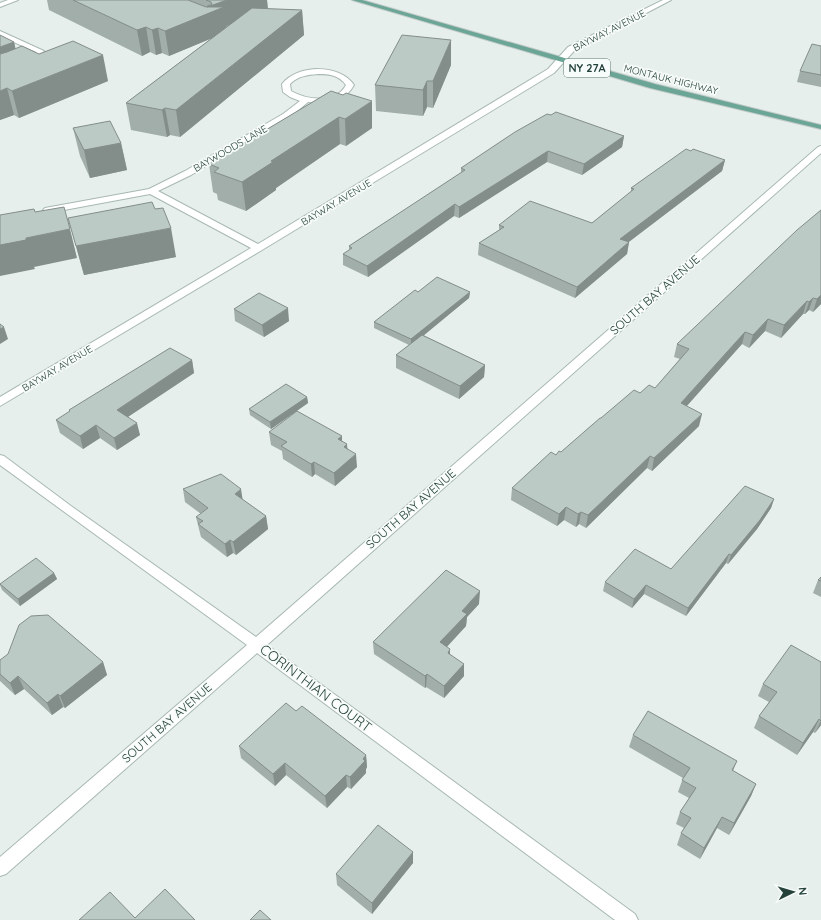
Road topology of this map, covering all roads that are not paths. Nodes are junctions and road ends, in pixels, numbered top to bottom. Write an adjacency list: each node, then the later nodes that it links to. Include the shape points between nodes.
1 (15, 0): 4 (street)
2 (355, 0): 6 (main road, MONTAUK HIGHWAY / NY 27A)
3 (668, 0): 6 (street, BAYWAY AVENUE, via 571,49)
4 (0, 4)
5 (0, 33): 7 (street, via 40,51 36,62 23,71)
6 (560, 60): 9 (main road, MONTAUK HIGHWAY / NY 27A, via 653,86); 13 (street, BAYWAY AVENUE, via 551,71)
7 (0, 79)
8 (306, 100): 8 (street, via 333,99 346,92 350,84 344,77 332,73 303,73 290,79 286,84 287,92); 11 (street, BAYWOODS LANE, via 286,116 188,173)
9 (821, 127)
10 (821, 149): 16 (street, SOUTH BAY AVENUE)
11 (151, 191): 12 (street, BAYWOODS LANE); 13 (street)
12 (38, 212)
13 (259, 248): 14 (street, BAYWAY AVENUE)
14 (0, 402)
15 (0, 459): 16 (street, CORINTHIAN COURT)
16 (257, 645): 17 (street, SOUTH BAY AVENUE); 18 (street, CORINTHIAN COURT)
17 (0, 868)
18 (629, 920)

